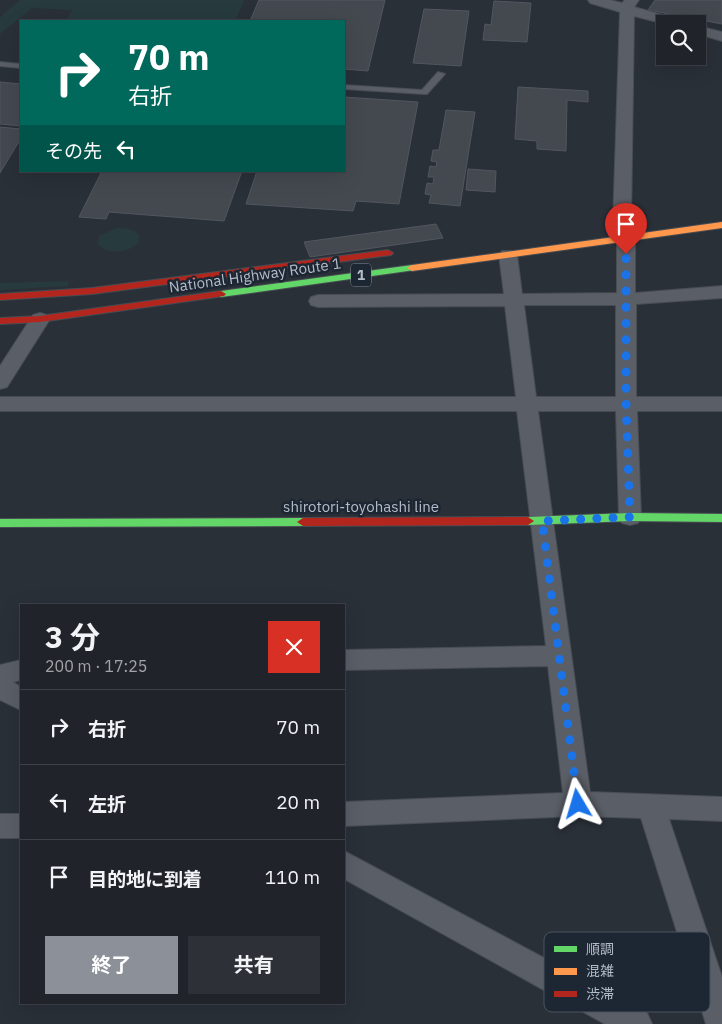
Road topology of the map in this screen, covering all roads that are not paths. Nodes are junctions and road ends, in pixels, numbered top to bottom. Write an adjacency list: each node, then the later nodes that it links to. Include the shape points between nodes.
1 (595, 0): 2 (street)
2 (629, 4): 3 (street); 11 (street)
3 (656, 15)
4 (706, 32): 5 (street)
5 (722, 37)
6 (0, 64): 7 (lane)
7 (20, 66)
8 (442, 74): 9 (lane, via 424,92)
9 (345, 87)
10 (722, 225): 11 (main road, National Highway Route 1 / 1)
11 (623, 227): 13 (main road, National Highway Route 1 / 1); 16 (street)
12 (396, 252): 15 (main road, National Highway Route 1 / 1, via 92,290)
13 (508, 255): 18 (street); 19 (main road, National Highway Route 1 / 1)
14 (722, 292): 16 (street)
15 (0, 297)
16 (626, 299): 18 (street); 22 (street)
17 (318, 301): 18 (street)
18 (514, 302): 23 (street)
19 (40, 319): 20 (main road, National Highway Route 1 / 1); 21 (street)
20 (0, 321)
21 (0, 382)
22 (626, 402): 23 (street); 25 (street); 26 (street)
23 (527, 403): 24 (street); 28 (street)
24 (0, 404)
25 (722, 404)
26 (630, 517): 27 (main road, shirotori-toyohashi line); 28 (main road, shirotori-toyohashi line)
27 (722, 518)
28 (542, 521): 29 (main road, shirotori-toyohashi line); 30 (street)
29 (0, 523)
30 (559, 656): 31 (street); 36 (street)
31 (345, 660)
32 (20, 670): 33 (street)
33 (0, 675)
34 (0, 687): 35 (street)
35 (20, 697)
36 (578, 804): 37 (street); 39 (street)
37 (651, 805): 38 (street); 43 (street)
38 (722, 809)
39 (345, 814)
40 (0, 826): 41 (street)
41 (20, 826)
42 (345, 865): 44 (street)
43 (692, 932)
44 (544, 974)
45 (710, 987): 48 (street)
46 (614, 1012): 47 (street)
47 (636, 1024)
48 (722, 1024)

